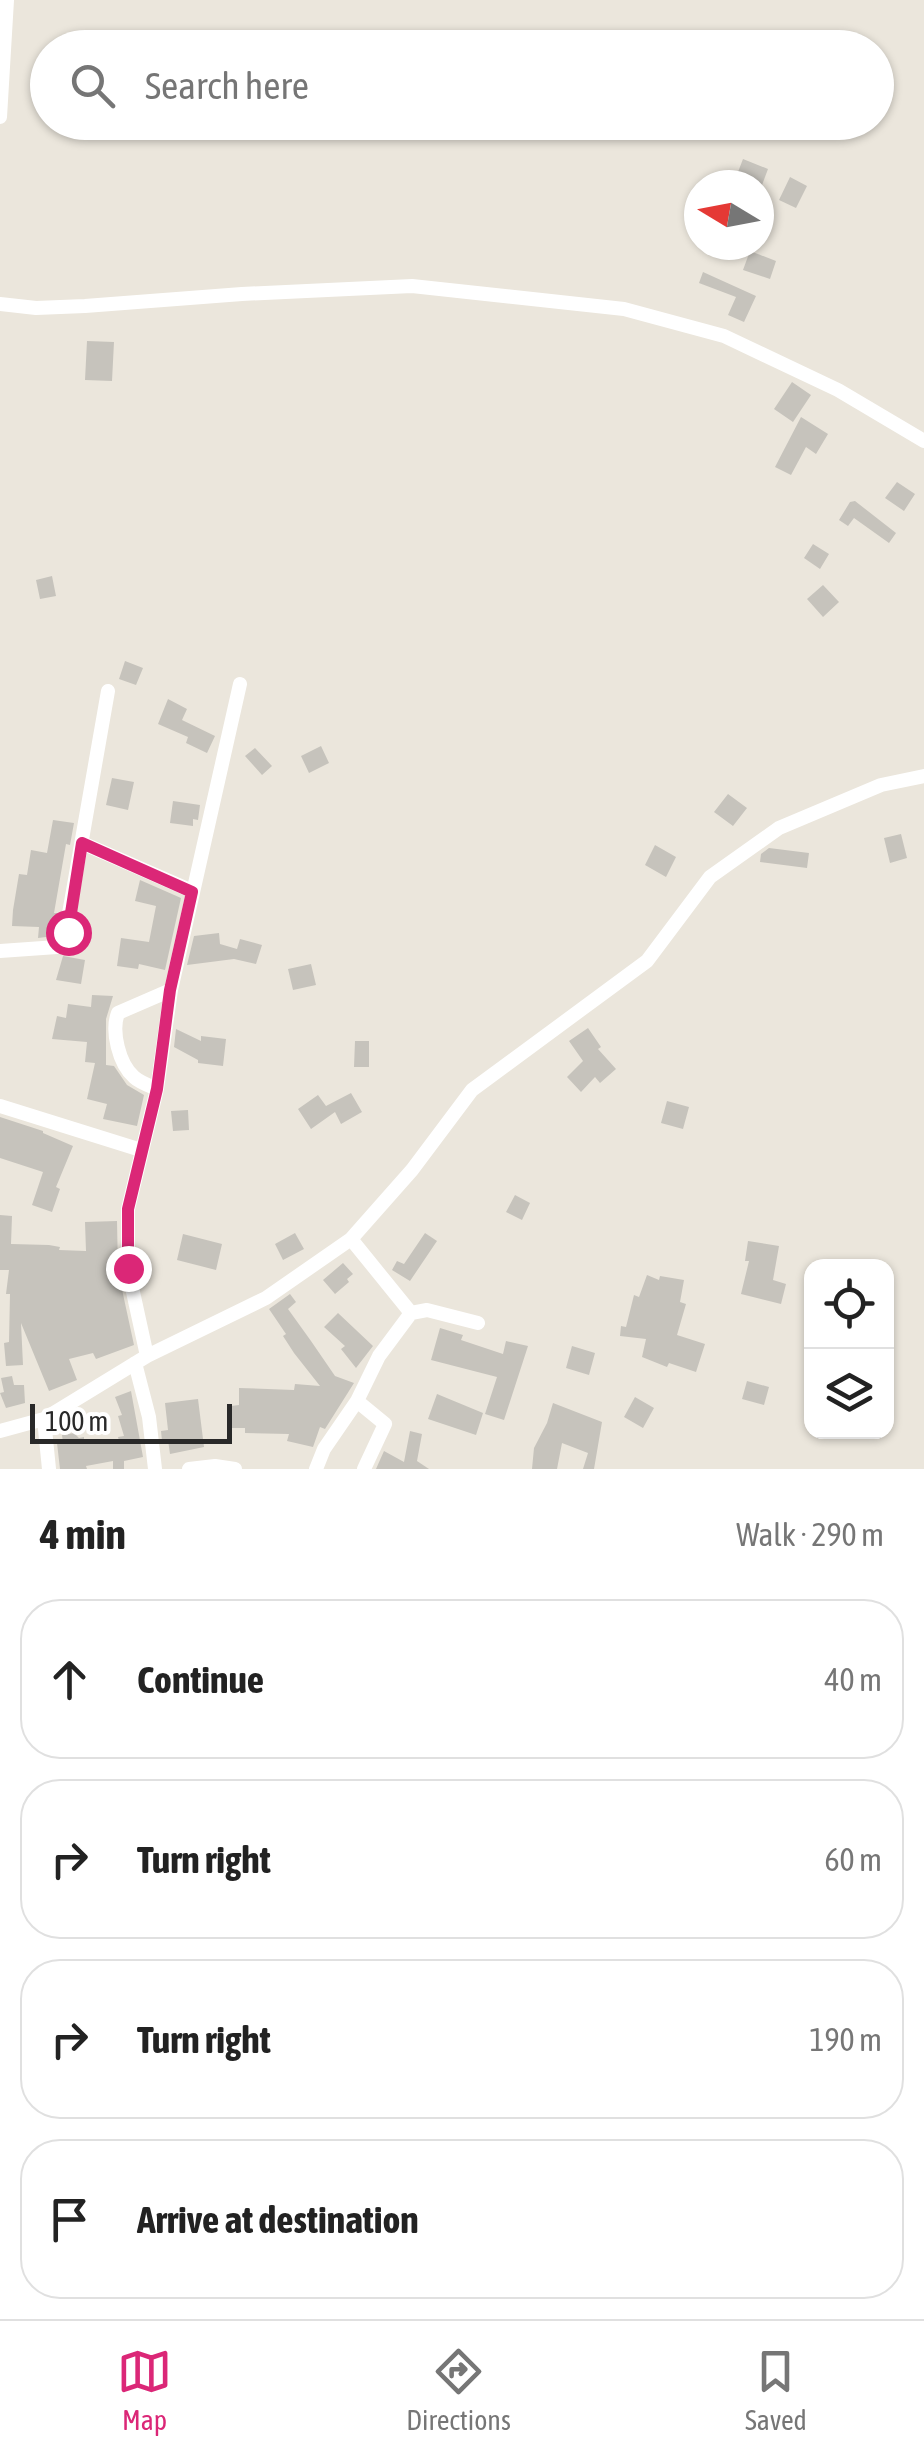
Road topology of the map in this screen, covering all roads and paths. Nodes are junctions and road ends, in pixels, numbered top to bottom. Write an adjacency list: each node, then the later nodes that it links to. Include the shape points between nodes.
1 (7, 0): 2 (street)
2 (0, 117)
3 (0, 304): 4 (street, via 85,306 412,286 624,309 724,336 838,390)
4 (924, 441)
5 (240, 684): 9 (street)
6 (108, 691): 8 (street)
7 (924, 776): 15 (street, via 881,785 780,828 710,876 647,960 472,1090)
8 (82, 843): 9 (street); 10 (street, via 64,942)
9 (192, 892): 11 (street)
10 (0, 951)
11 (170, 990): 12 (street); 12 (street, via 115,1020 126,1067)
12 (157, 1089): 14 (street)
13 (0, 1106): 14 (street)
14 (141, 1150): 18 (street, via 128,1209 128,1268)
15 (351, 1240): 16 (street); 18 (street, via 266,1298)
16 (410, 1313): 17 (street, via 427,1310); 19 (street)
17 (478, 1323)
18 (141, 1360): 20 (street); 23 (street)
19 (358, 1401): 26 (street); 27 (street, via 385,1424)
20 (44, 1419): 21 (street); 22 (street)
21 (0, 1432)
22 (49, 1469)
23 (155, 1469)
24 (189, 1469): 25 (street)
25 (235, 1469)
26 (316, 1469)
27 (364, 1469)

